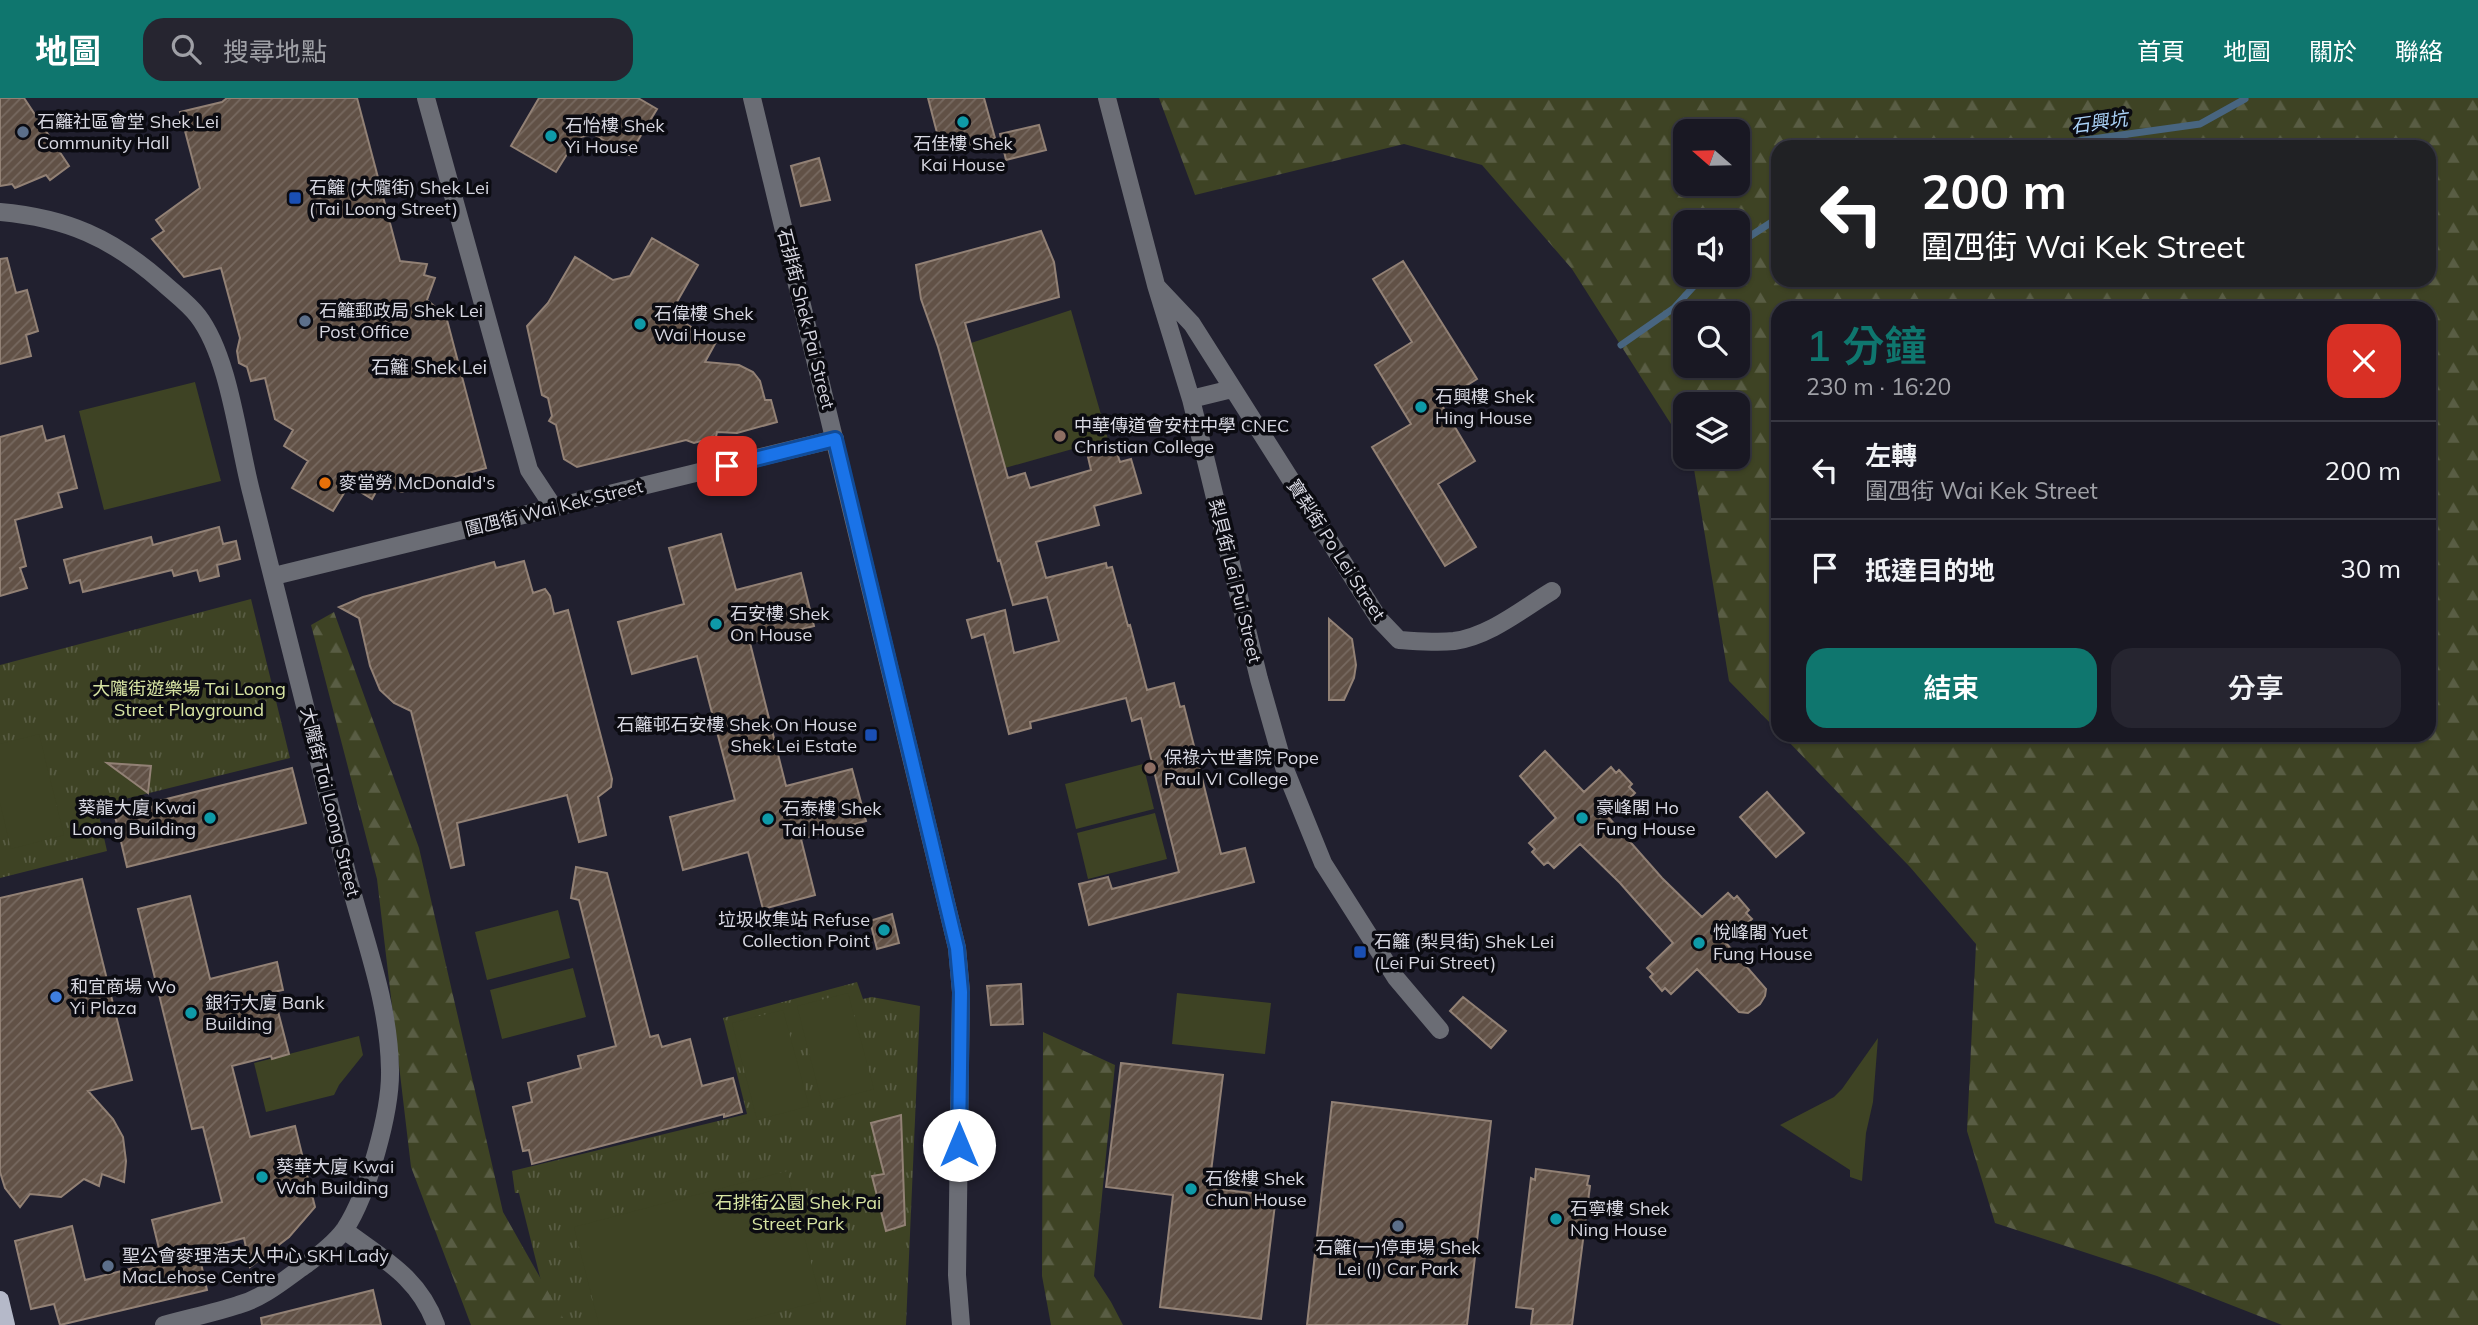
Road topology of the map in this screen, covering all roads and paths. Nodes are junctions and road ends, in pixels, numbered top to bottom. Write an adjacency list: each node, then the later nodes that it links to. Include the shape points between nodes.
1 (426, 98): 9 (street, via 529,470)
2 (752, 98): 8 (street, 石排街 Shek Pai Street)
3 (1107, 98): 5 (street, 梨貝街 Lei Pui Street)
4 (0, 212): 10 (street, 大隴街 Tai Loong Street, via 73,225 122,249 199,317 228,389)
5 (1156, 285): 6 (street, 寶梨街 Po Lei Street, via 1192,324); 7 (street, 梨貝街 Lei Pui Street)
6 (1232, 389): 7 (street); 11 (street, 寶梨街 Po Lei Street, via 1378,619 1399,640 1456,641 1486,631)
7 (1191, 399): 12 (street, 梨貝街 Lei Pui Street, via 1283,767 1323,863 1396,978)
8 (835, 439): 9 (street, 圍乪街 Wai Kek Street); 18 (street, 石排街 Shek Pai Street, via 957,948 961,992 957,1275)
9 (554, 508): 10 (street, 圍乪街 Wai Kek Street)
10 (274, 576): 13 (street, 大隴街 Tai Loong Street, via 388,1026 387,1110 373,1161)
11 (1552, 591)
12 (1440, 1030)
13 (344, 1230): 16 (street, 大隴街 Tai Loong Street, via 323,1252 268,1292 240,1305); 17 (street, via 412,1281)
14 (0, 1300): 15 (main road)
15 (6, 1325)
16 (164, 1325)
17 (436, 1325)
18 (961, 1325)

